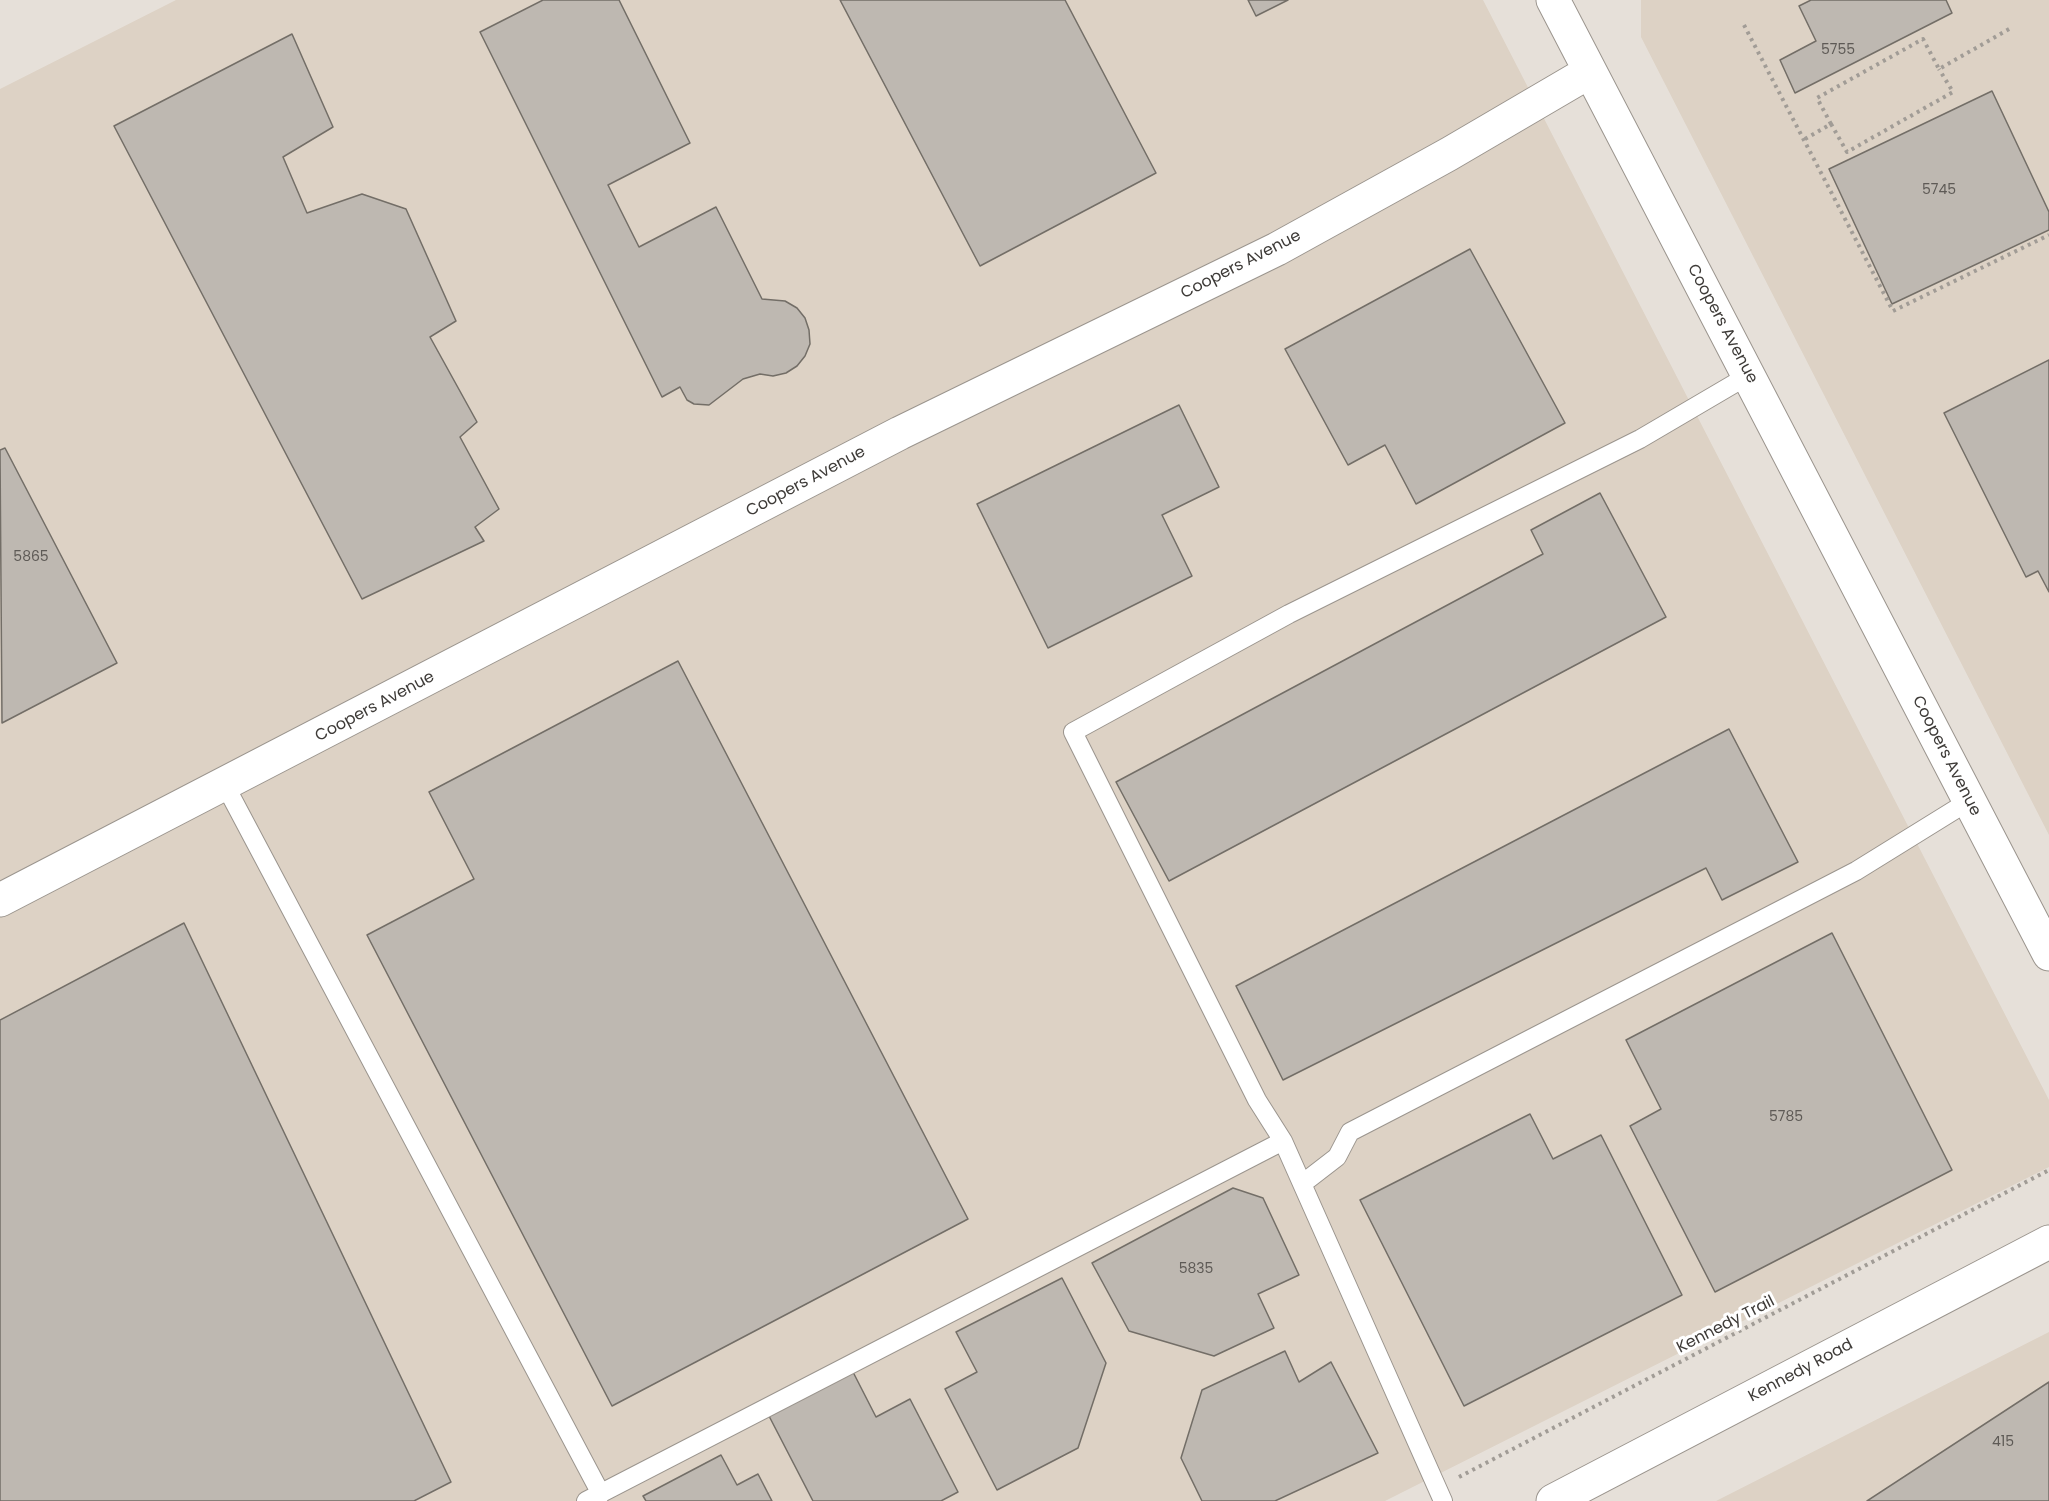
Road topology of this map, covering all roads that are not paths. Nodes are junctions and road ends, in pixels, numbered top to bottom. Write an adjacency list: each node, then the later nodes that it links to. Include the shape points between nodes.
1 (1553, 0): 2 (street)
2 (1589, 72): 3 (street, Coopers Avenue); 4 (street, Coopers Avenue, via 1277,249 900,433)
3 (1749, 375): 5 (street, Coopers Avenue); 8 (lane, via 1640,439 1289,614 1073,732 1257,1100)
4 (225, 785): 6 (street, Coopers Avenue); 12 (lane)
5 (1969, 801): 7 (street, Coopers Avenue); 9 (lane, via 1856,871 1350,1132 1337,1157)
6 (0, 900)
7 (2049, 954)
8 (1284, 1142): 9 (lane); 12 (lane)
9 (1302, 1184): 11 (lane)
10 (2049, 1242): 13 (street, Kennedy Road)
11 (1440, 1495)
12 (594, 1497)
13 (1553, 1501)

